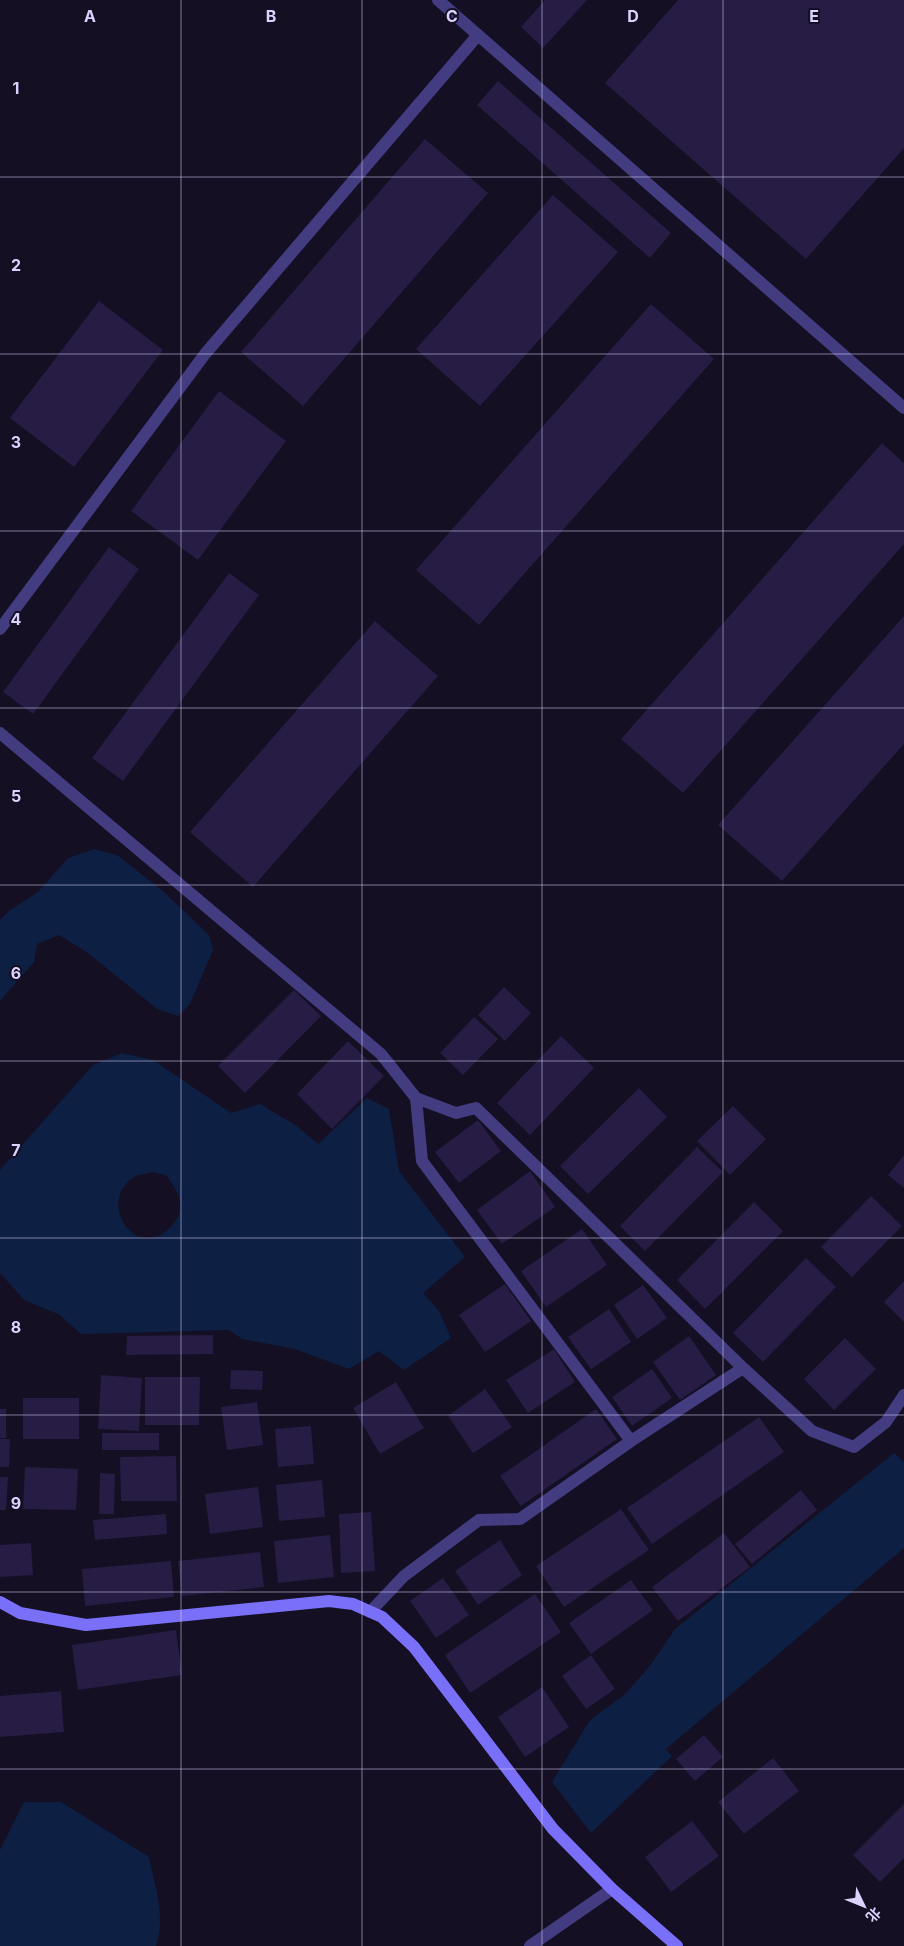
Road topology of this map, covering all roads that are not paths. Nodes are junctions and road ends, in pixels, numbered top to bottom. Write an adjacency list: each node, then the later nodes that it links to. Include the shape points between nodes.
1 (438, 0): 2 (street)
2 (478, 35): 3 (street); 4 (street, via 205,354)
3 (904, 408)
4 (0, 629)
5 (0, 733): 6 (street, via 381,1054)
6 (416, 1098): 7 (street, via 456,1113 476,1108); 9 (street, via 422,1161)
7 (743, 1368): 8 (street, via 812,1431 854,1447 886,1422); 9 (street)
8 (904, 1395)
9 (631, 1440): 11 (street, via 520,1519 478,1520 404,1576)
10 (0, 1602): 11 (street, via 20,1613 86,1625 329,1601 353,1604)
11 (370, 1612): 12 (street, via 382,1617 414,1647 553,1829)
12 (612, 1889): 13 (street); 14 (street)
13 (530, 1946)
14 (677, 1946)

